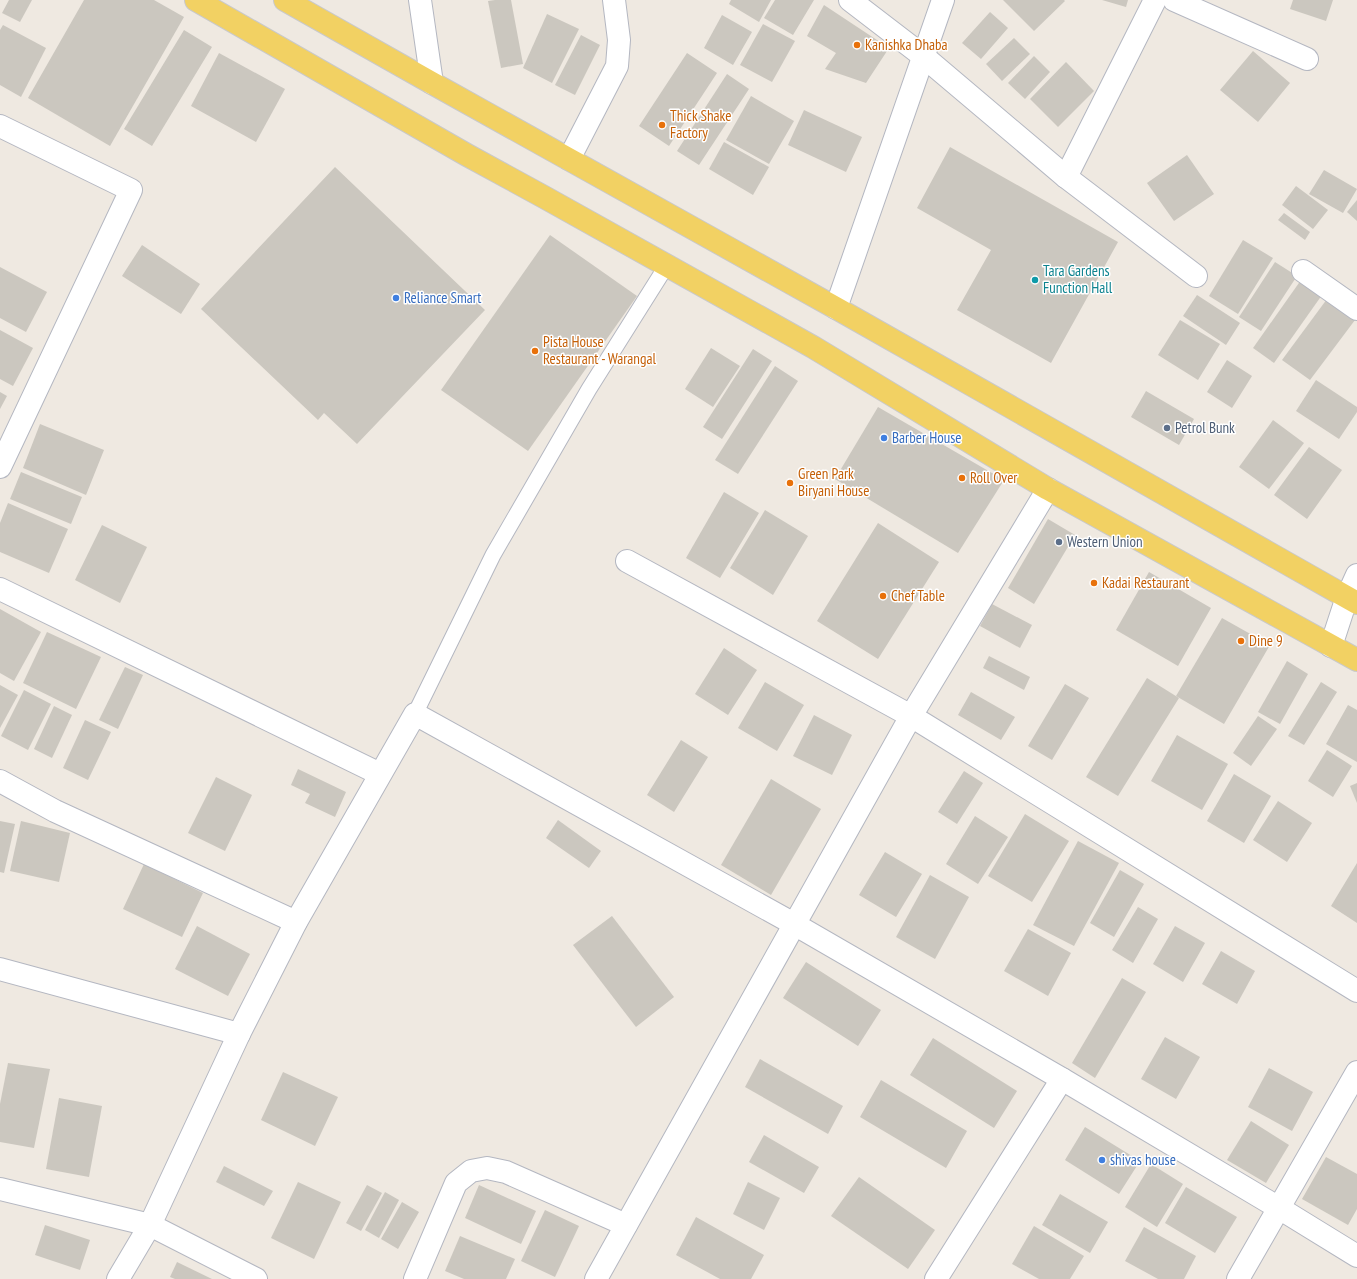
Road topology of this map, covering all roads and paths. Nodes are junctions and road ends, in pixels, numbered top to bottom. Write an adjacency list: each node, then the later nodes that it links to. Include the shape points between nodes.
1 (196, 0): 15 (main road, via 467,155)
2 (286, 0): 11 (main road)
3 (420, 0): 11 (street)
4 (614, 0): 13 (street, via 619,40 617,66)
5 (850, 0): 9 (street)
6 (943, 0): 9 (street)
7 (1155, 0): 14 (street)
8 (1174, 0): 10 (street)
9 (923, 56): 14 (street); 18 (street)
10 (1307, 59)
11 (432, 83): 13 (main road)
12 (0, 126): 20 (street, via 131,190)
13 (569, 159): 18 (main road)
14 (1066, 177): 17 (street)
15 (667, 265): 21 (main road, via 813,347); 28 (lane, via 589,389 493,555)
16 (1303, 271): 19 (street)
17 (1196, 276)
18 (836, 308): 25 (main road)
19 (1357, 309)
20 (0, 467)
21 (1048, 489): 26 (main road); 29 (street)
22 (627, 561): 29 (street)
23 (1357, 575): 25 (street)
24 (0, 589): 30 (street)
25 (1352, 600): 26 (street)
26 (1331, 646): 27 (main road)
27 (1357, 660)
28 (415, 714): 30 (street); 33 (street)
29 (911, 716): 33 (street); 35 (street)
30 (380, 774): 32 (street)
31 (0, 781): 32 (street, via 55,811)
32 (296, 922): 36 (street)
33 (794, 924): 38 (street); 42 (street)
34 (0, 969): 36 (street)
35 (1357, 991)
36 (239, 1034): 41 (street)
37 (1357, 1072): 40 (street)
38 (1062, 1079): 40 (street); 48 (street)
39 (0, 1189): 41 (street)
40 (1279, 1208): 43 (street); 49 (street)
41 (150, 1225): 44 (street); 45 (street)
42 (626, 1225): 46 (street, via 506,1172 487,1168 471,1171 456,1183); 47 (street)
43 (1357, 1256)
44 (118, 1279)
45 (256, 1279)
46 (415, 1279)
47 (596, 1279)
48 (936, 1279)
49 (1238, 1279)

